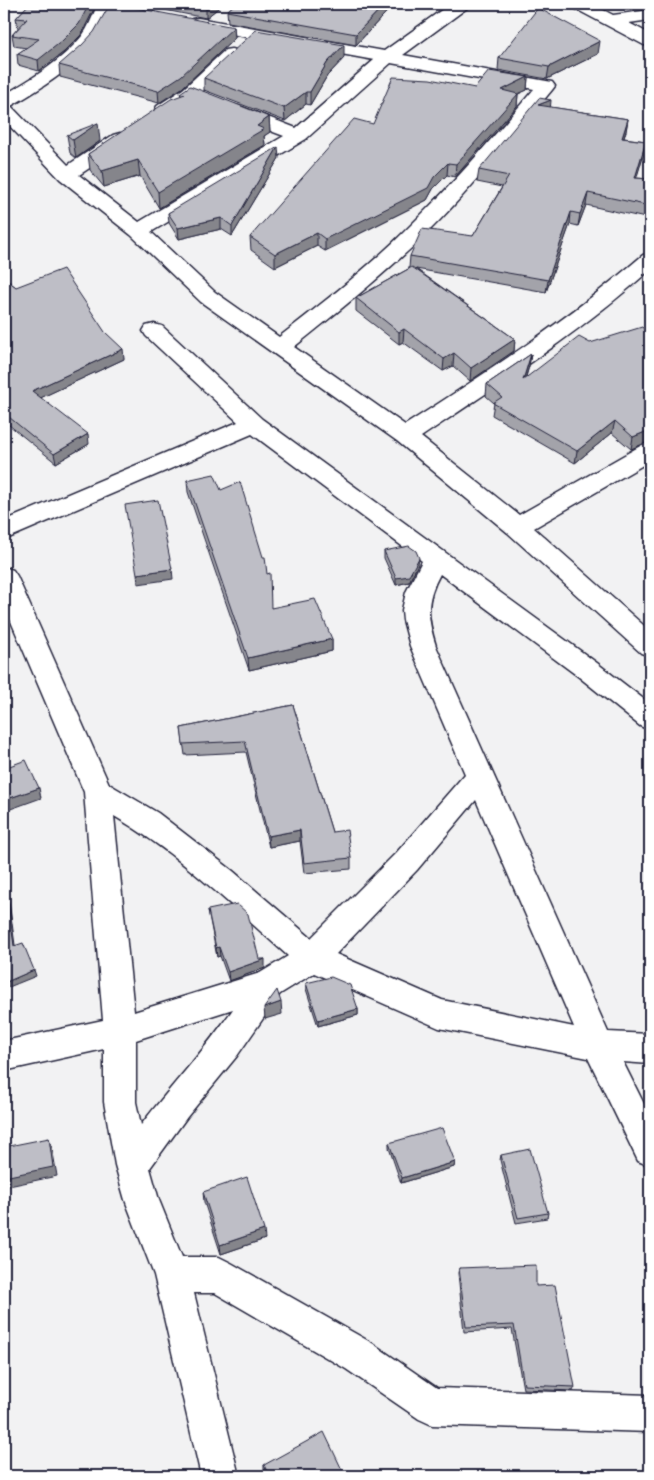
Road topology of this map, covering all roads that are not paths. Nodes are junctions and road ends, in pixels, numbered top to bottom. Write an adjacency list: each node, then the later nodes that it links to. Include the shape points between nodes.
1 (103, 4): 6 (street); 14 (street, via 100,19 89,39 73,55)
2 (461, 4): 12 (street)
3 (580, 4): 8 (street)
4 (230, 9): 9 (street)
5 (650, 15): 8 (street)
6 (164, 16)
7 (183, 20): 9 (street)
8 (612, 20): 11 (street)
9 (210, 26): 10 (street)
10 (252, 34): 12 (street); 13 (street)
11 (650, 42)
12 (388, 57): 18 (street); 23 (street, via 546,86 419,229)
13 (189, 93): 16 (street); 18 (street)
14 (4, 102)
15 (4, 110): 19 (street)
16 (148, 120)
17 (132, 131): 19 (street)
18 (299, 135): 20 (street)
19 (67, 175): 20 (street)
20 (138, 231): 23 (street, via 208,297)
21 (650, 259): 25 (street, via 619,287 512,366)
22 (154, 331): 24 (street)
23 (281, 347): 25 (street)
24 (254, 424): 28 (street); 29 (street)
25 (405, 436): 27 (street)
26 (650, 451): 27 (street)
27 (517, 527): 31 (street)
28 (4, 531)
29 (436, 559): 32 (street); 33 (street, via 417,595 415,620 423,646)
30 (4, 576): 34 (street)
31 (650, 646)
32 (650, 719)
33 (481, 774): 35 (street, via 408,861); 38 (street)
34 (98, 792): 35 (street, via 148,822 178,845); 37 (street)
35 (312, 958): 36 (street); 38 (street, via 438,1014)
36 (270, 984): 37 (street); 42 (street, via 226,1046 175,1106)
37 (120, 1031): 40 (street); 42 (street, via 120,1102)
38 (598, 1046): 39 (street); 41 (street)
39 (650, 1049)
40 (4, 1056)
41 (650, 1150)
42 (132, 1165): 43 (street, via 142,1200)
43 (172, 1275): 44 (street, via 219,1275 358,1356 432,1406); 45 (street)
44 (650, 1414)
45 (220, 1476)

